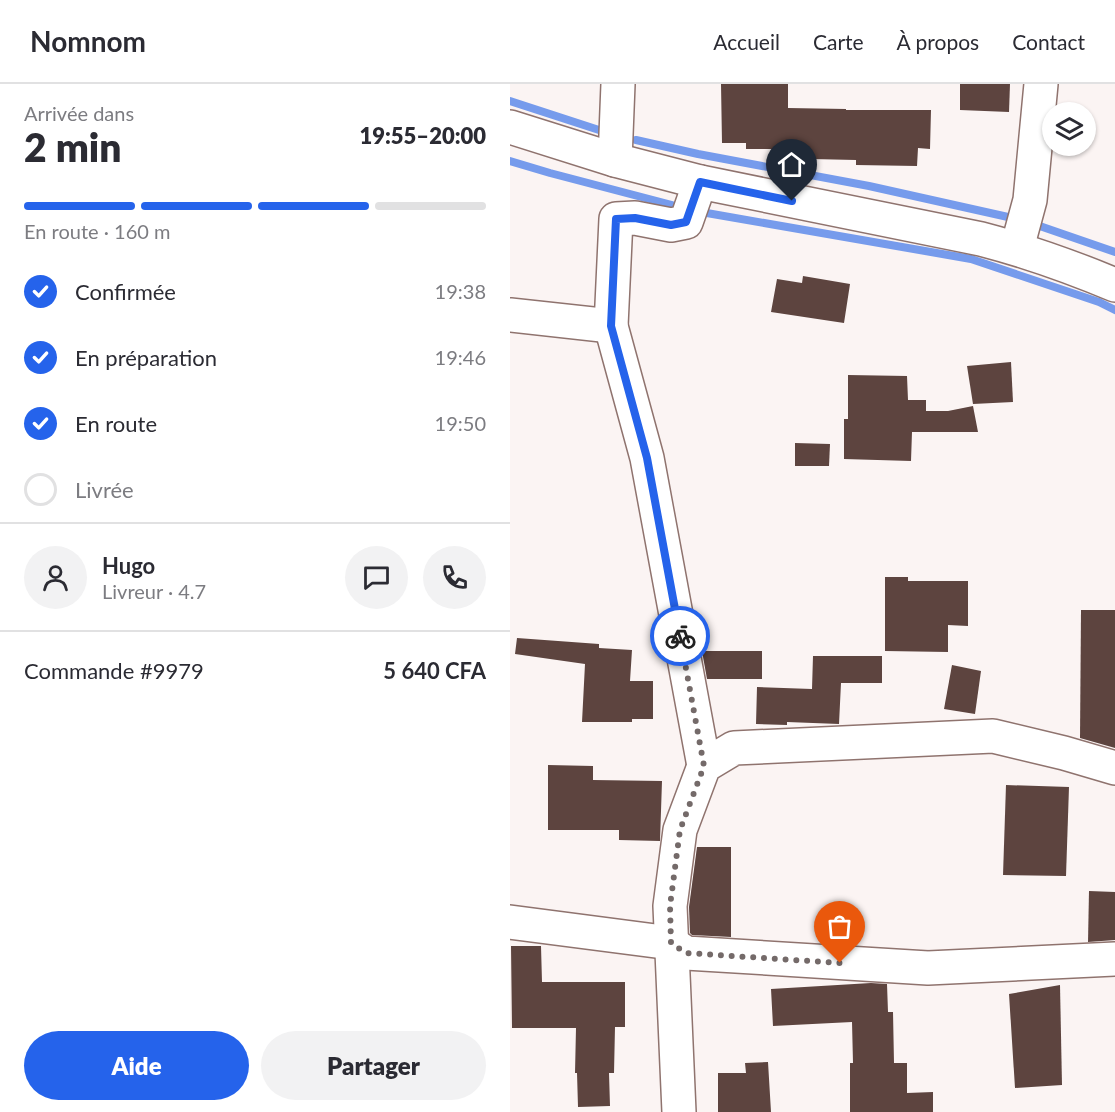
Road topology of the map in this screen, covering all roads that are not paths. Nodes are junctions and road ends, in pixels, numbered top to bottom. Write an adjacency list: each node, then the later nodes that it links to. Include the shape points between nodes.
1 (618, 84): 4 (street)
2 (1041, 84): 6 (street, via 1030,200)
3 (510, 127): 4 (street)
4 (615, 160): 5 (street)
5 (700, 182): 6 (street); 9 (street, via 686,222 671,225 635,218 616,219)
6 (1017, 248): 7 (street)
7 (1115, 285)
8 (510, 315): 9 (street)
9 (611, 326): 10 (street, via 647,458)
10 (704, 766): 11 (street, via 734,748 993,736); 13 (street, via 680,830 670,906)
11 (1115, 768)
12 (510, 922): 13 (street)
13 (671, 943): 14 (street, via 686,953 928,968); 15 (street)
14 (1115, 959)
15 (679, 1112)

